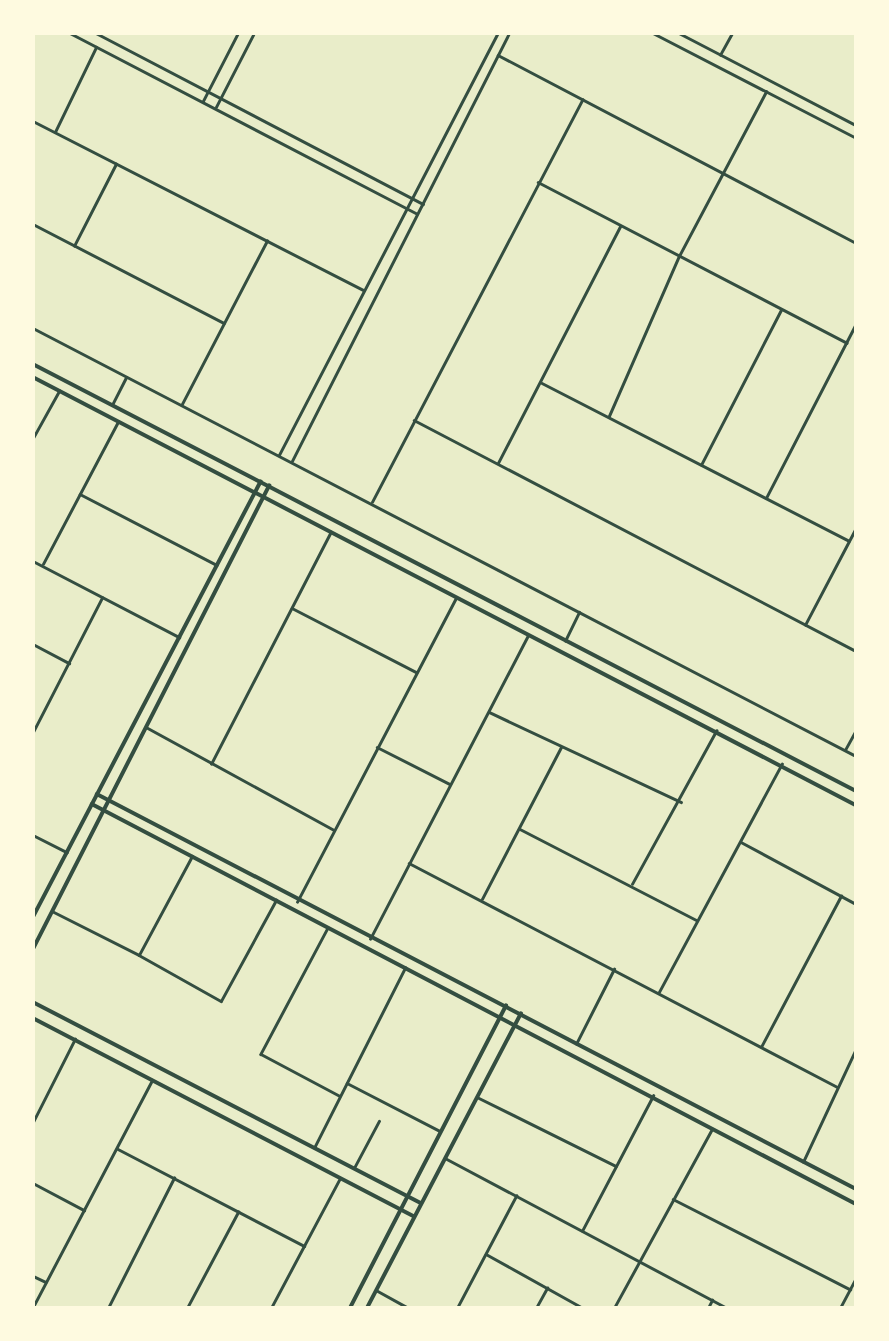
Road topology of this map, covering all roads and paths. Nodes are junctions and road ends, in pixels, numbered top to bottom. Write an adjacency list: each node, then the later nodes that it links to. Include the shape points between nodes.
1 (70, 33): 10 (street)
2 (96, 33): 13 (street)
3 (238, 33): 13 (street)
4 (254, 33): 15 (street)
5 (498, 33): 26 (street)
6 (509, 33): 11 (street)
7 (653, 33): 14 (street)
8 (678, 33): 12 (street)
9 (732, 33): 12 (street)
10 (96, 47): 17 (street); 21 (street)
11 (498, 55): 16 (street); 27 (street)
12 (720, 55): 20 (street)
13 (208, 92): 15 (street); 17 (street)
14 (766, 92): 22 (street); 24 (street)
15 (220, 99): 18 (street); 26 (street)
16 (582, 100): 24 (street); 25 (street)
17 (203, 101): 18 (street)
18 (216, 107): 28 (street)
19 (33, 121): 21 (street)
20 (856, 125)
21 (55, 132): 23 (street)
22 (856, 138)
23 (116, 163): 32 (street); 34 (street)
24 (723, 171): 33 (street); 35 (street)
25 (538, 182): 31 (street); 50 (street)
26 (412, 198): 27 (street); 28 (street)
27 (423, 204): 29 (street)
28 (407, 209): 29 (street); 36 (street)
29 (417, 215): 54 (street)
30 (33, 225): 34 (street)
31 (620, 227): 35 (street); 45 (street)
32 (267, 241): 36 (street); 38 (street)
33 (856, 243)
34 (74, 246): 38 (street)
35 (679, 256): 37 (street); 49 (street)
36 (365, 291): 53 (street)
37 (781, 310): 41 (street); 56 (street)
38 (224, 323): 47 (street)
39 (856, 324): 41 (street)
40 (33, 328): 43 (street)
41 (847, 343): 62 (street)
42 (33, 364): 48 (street)
43 (127, 376): 47 (street); 48 (street)
44 (33, 377): 46 (street)
45 (542, 383): 49 (street); 55 (street)
46 (59, 391): 51 (street); 52 (street)
47 (182, 404): 53 (street)
48 (112, 405): 57 (street)
49 (608, 416): 56 (street)
50 (414, 420): 55 (street); 63 (street)
51 (118, 422): 59 (street); 60 (street)
52 (33, 438)
53 (279, 455): 54 (street)
54 (292, 461): 63 (street)
55 (498, 463): 74 (street)
56 (701, 466): 62 (street)
57 (260, 482): 58 (street); 59 (street)
58 (270, 486): 61 (street); 77 (street)
59 (255, 492): 61 (street); 69 (street)
60 (80, 494): 68 (street); 69 (street)
61 (264, 497): 65 (street); 83 (street)
62 (766, 498): 66 (street)
63 (372, 502): 73 (street)
64 (856, 528): 66 (street)
65 (331, 532): 71 (street); 72 (street)
66 (849, 541): 74 (street)
67 (33, 561): 68 (street)
68 (42, 565): 70 (street)
69 (217, 565): 76 (street)
70 (103, 597): 76 (street); 80 (street)
71 (457, 597): 75 (street); 81 (street)
72 (292, 608): 81 (street); 91 (street)
73 (580, 611): 77 (street); 89 (street)
74 (805, 625): 79 (street)
75 (528, 636): 82 (street); 85 (street)
76 (179, 637): 95 (street)
77 (565, 641): 94 (street)
78 (33, 644): 80 (street)
79 (856, 651)
80 (69, 663): 86 (street)
81 (416, 672): 87 (street)
82 (489, 712): 88 (street); 93 (street)
83 (146, 727): 91 (street); 96 (street)
84 (856, 730): 89 (street)
85 (716, 731): 92 (street); 97 (street)
86 (33, 732)
87 (377, 747): 93 (street); 102 (street)
88 (561, 747): 97 (street); 101 (street)
89 (845, 750): 90 (street)
90 (856, 756)
91 (211, 764): 102 (street)
92 (782, 764): 99 (street); 104 (street)
93 (450, 784): 107 (street)
94 (856, 791)
95 (97, 794): 96 (street); 98 (street)
96 (109, 800): 100 (street); 112 (street)
97 (681, 802): 108 (street)
98 (92, 804): 100 (street); 105 (street)
99 (856, 805)
100 (104, 810): 106 (street); 114 (street)
101 (520, 829): 108 (street); 111 (street)
102 (334, 830): 112 (street)
103 (33, 835): 105 (street)
104 (741, 842): 109 (street); 116 (street)
105 (67, 852): 115 (street)
106 (192, 856): 110 (street); 120 (street)
107 (409, 863): 111 (street); 118 (street)
108 (631, 885): 116 (street)
109 (841, 896): 113 (street); 132 (street)
110 (276, 900): 117 (street); 120 (street, via 221,1001)
111 (482, 900): 122 (street)
112 (297, 902): 118 (street)
113 (856, 904)
114 (52, 911): 119 (street); 120 (street)
115 (33, 916)
116 (696, 920): 123 (street)
117 (328, 928): 121 (street); 137 (street, via 261,1054)
118 (370, 939): 125 (street)
119 (33, 949)
120 (139, 954)
121 (405, 968): 128 (street); 135 (street)
122 (614, 969): 123 (street); 131 (street)
123 (659, 993): 132 (street)
124 (33, 1002): 147 (street)
125 (506, 1006): 126 (street); 128 (street)
126 (521, 1014): 129 (street); 131 (street)
127 (33, 1017): 130 (street)
128 (500, 1017): 129 (street); 145 (street)
129 (515, 1025): 138 (street); 139 (street)
130 (75, 1039): 134 (street); 141 (street)
131 (576, 1044): 149 (street)
132 (761, 1048): 136 (street)
133 (856, 1049): 136 (street)
134 (152, 1080): 146 (street); 153 (street)
135 (347, 1083): 137 (street); 145 (street)
136 (837, 1087): 149 (street)
137 (340, 1096): 147 (street)
138 (653, 1096): 144 (street); 150 (street)
139 (477, 1097): 148 (street); 150 (street)
140 (33, 1106): 141 (street)
141 (40, 1110): 143 (street)
142 (379, 1121): 151 (street)
143 (33, 1122)
144 (712, 1129): 158 (street); 160 (street)
145 (441, 1131): 156 (street)
146 (116, 1148): 152 (street); 161 (street)
147 (314, 1148): 151 (street)
148 (445, 1158): 157 (street); 159 (street)
149 (803, 1161): 155 (street)
150 (616, 1166): 165 (street)
151 (354, 1169): 156 (street)
152 (174, 1178): 163 (street); 177 (street)
153 (340, 1178): 162 (street); 166 (street)
154 (33, 1183): 161 (street)
155 (856, 1189)
156 (408, 1196): 159 (street); 162 (street)
157 (516, 1196): 165 (street); 167 (street)
158 (673, 1199): 168 (street); 173 (street)
159 (421, 1203): 164 (street)
160 (856, 1205)
161 (84, 1210): 171 (street)
162 (401, 1210): 164 (street); 180 (street)
163 (238, 1212): 166 (street); 178 (street)
164 (414, 1216): 174 (street)
165 (582, 1231): 168 (street)
166 (304, 1246): 179 (street)
167 (486, 1254): 172 (street); 183 (street)
168 (639, 1261): 175 (street); 186 (street)
169 (33, 1276): 171 (street)
170 (856, 1278): 173 (street)
171 (46, 1282): 176 (street)
172 (547, 1288): 184 (street); 185 (street)
173 (850, 1289): 189 (street)
174 (376, 1290): 181 (street); 182 (street)
175 (712, 1300): 187 (street); 188 (street)
176 (33, 1307)
177 (108, 1308)
178 (187, 1308)
179 (271, 1308)
180 (350, 1308)
181 (367, 1308)
182 (409, 1308)
183 (457, 1308)
184 (536, 1308)
185 (583, 1308)
186 (614, 1308)
187 (708, 1308)
188 (727, 1308)
189 (840, 1308)

